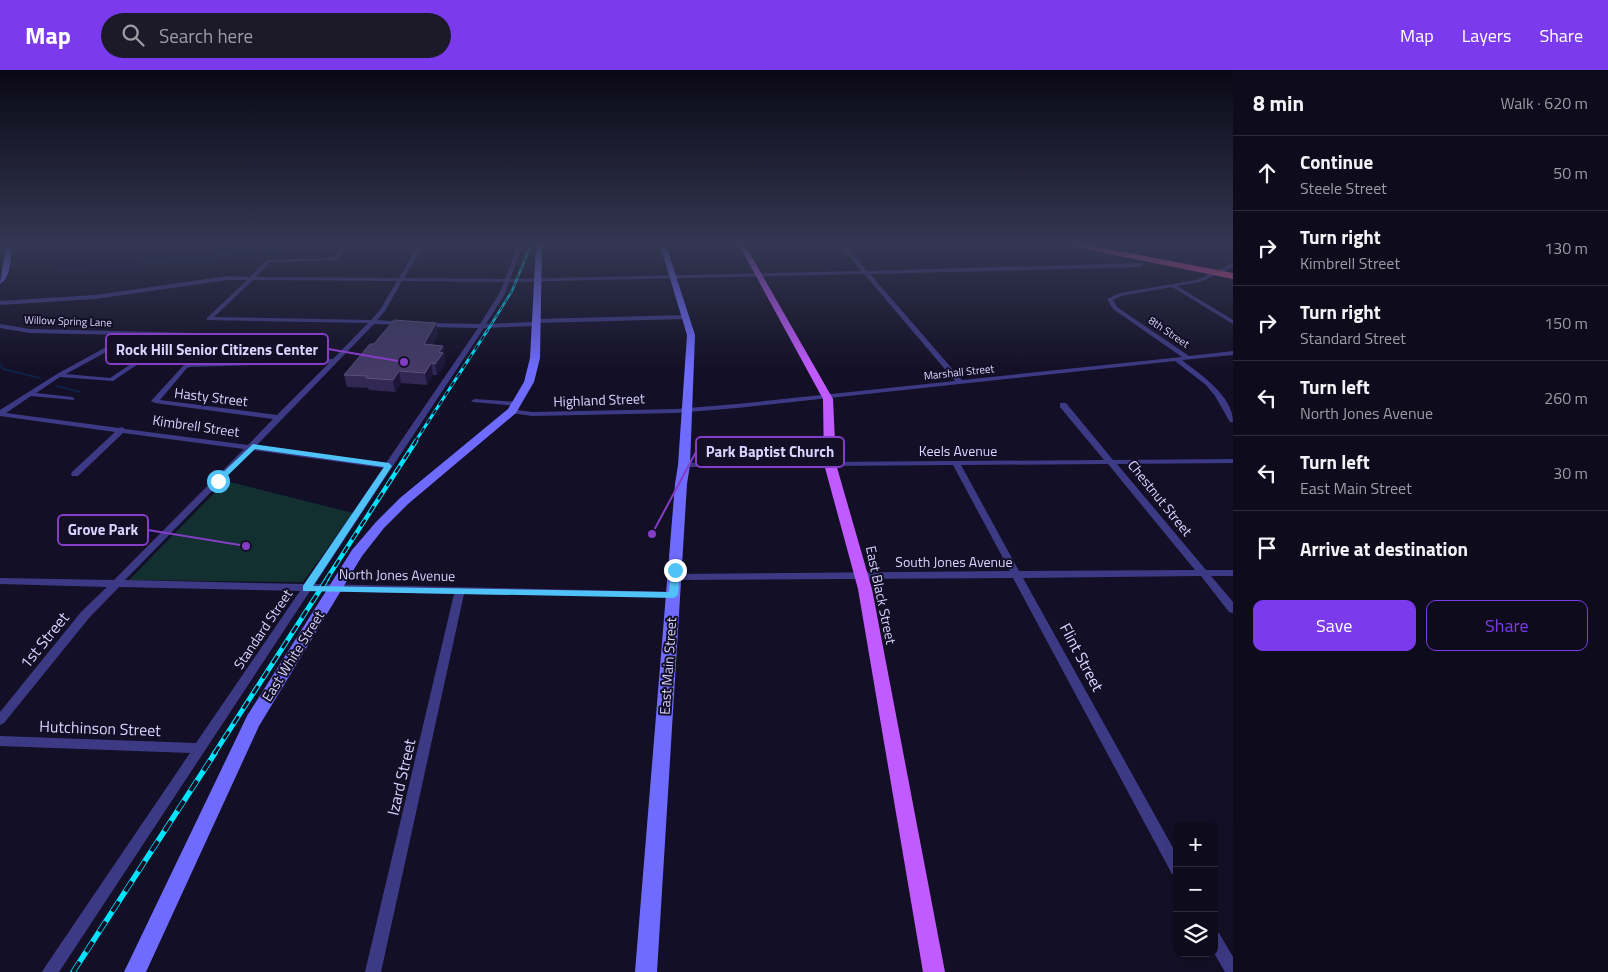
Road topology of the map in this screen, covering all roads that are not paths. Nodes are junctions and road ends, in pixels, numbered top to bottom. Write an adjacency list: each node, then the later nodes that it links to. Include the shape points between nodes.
1 (164, 287): 10 (street, via 95,297)
2 (242, 287): 12 (street, via 209,319)
3 (395, 287): 12 (street, 1st Street)
4 (505, 287): 18 (street, Standard Street)
5 (536, 287): 13 (street, East White Street)
6 (676, 287): 11 (street, East Main Street)
7 (767, 287): 29 (main road, East Black Street)
8 (879, 287): 27 (street)
9 (1174, 287): 14 (street); 22 (street, 8th Street, via 1110,298 1115,308)
10 (0, 303)
11 (686, 317): 13 (street); 34 (street, East Main Street, via 691,336)
12 (373, 322): 15 (street); 25 (street, 1st Street)
13 (535, 322): 18 (street); 33 (street, East White Street, via 533,370)
14 (1233, 322)
15 (412, 324)
16 (421, 325): 18 (street)
17 (0, 326): 19 (street, Willow Spring Lane, via 30,331)
18 (482, 326): 45 (street, Standard Street)
19 (136, 333): 20 (street, Willow Spring Lane); 26 (street, Willow Spring Lane)
20 (195, 334)
21 (1233, 353): 22 (street, Marshall Street)
22 (1188, 358): 23 (street, Marshall Street)
23 (1176, 359): 27 (street, Marshall Street); 37 (street, via 1208,384)
24 (140, 361): 26 (street, via 111,380)
25 (334, 362): 36 (street, 1st Street); 36 (street, Hasty Street, via 184,367 155,401)
26 (59, 375): 28 (street, Willow Spring Lane)
27 (960, 382): 29 (street, Marshall Street)
28 (29, 394): 30 (street); 35 (street, Willow Spring Lane)
29 (827, 396): 34 (street, Marshall Street); 42 (main road, East Black Street)
30 (72, 399)
31 (475, 401): 33 (street, Highland Street)
32 (1064, 405): 41 (street, Chestnut Street)
33 (515, 407): 34 (street, Highland Street, via 532,414); 54 (street, East White Street, via 380,524)
34 (687, 410): 44 (street, East Main Street)
35 (0, 414): 38 (street, Kimbrell Street)
36 (280, 418): 39 (street, 1st Street)
37 (1233, 420)
38 (122, 429): 39 (street, Kimbrell Street); 46 (street)
39 (253, 446): 45 (street, Kimbrell Street); 53 (street, 1st Street)
40 (1233, 461): 41 (street, Keels Avenue)
41 (1113, 462): 43 (street, Keels Avenue); 48 (street, Chestnut Street)
42 (830, 464): 43 (street, Keels Avenue); 44 (street, Keels Avenue); 50 (main road, East Black Street)
43 (956, 464): 49 (street, Flint Street)
44 (684, 465): 51 (street, East Main Street)
45 (389, 466): 55 (street, Standard Street)
46 (75, 474)
47 (1233, 573): 48 (street, South Jones Avenue)
48 (1204, 574): 49 (street, South Jones Avenue); 58 (street, Chestnut Street)
49 (1018, 575): 50 (street, South Jones Avenue); 62 (street, Flint Street)
50 (862, 576): 51 (street, South Jones Avenue); 68 (main road, East Black Street)
51 (675, 577): 57 (street, East Main Street)
52 (0, 581): 53 (street, North Jones Avenue)
53 (117, 584): 55 (street, North Jones Avenue); 59 (street, 1st Street, via 85,615)
54 (335, 588): 55 (street, North Jones Avenue); 56 (street, North Jones Avenue); 65 (street, East White Street, via 253,721)
55 (306, 589): 61 (street, Standard Street)
56 (460, 590): 57 (street, North Jones Avenue); 66 (street, Izard Street)
57 (674, 595): 67 (street, East Main Street)
58 (1233, 609)
59 (0, 720)
60 (0, 741): 61 (street, Hutchinson Street)
61 (200, 748): 64 (street, Standard Street)
62 (1176, 867)
63 (1218, 945): 69 (street)
64 (50, 972)
65 (135, 972)
66 (373, 972)
67 (646, 972)
68 (934, 972)
69 (1233, 972)

